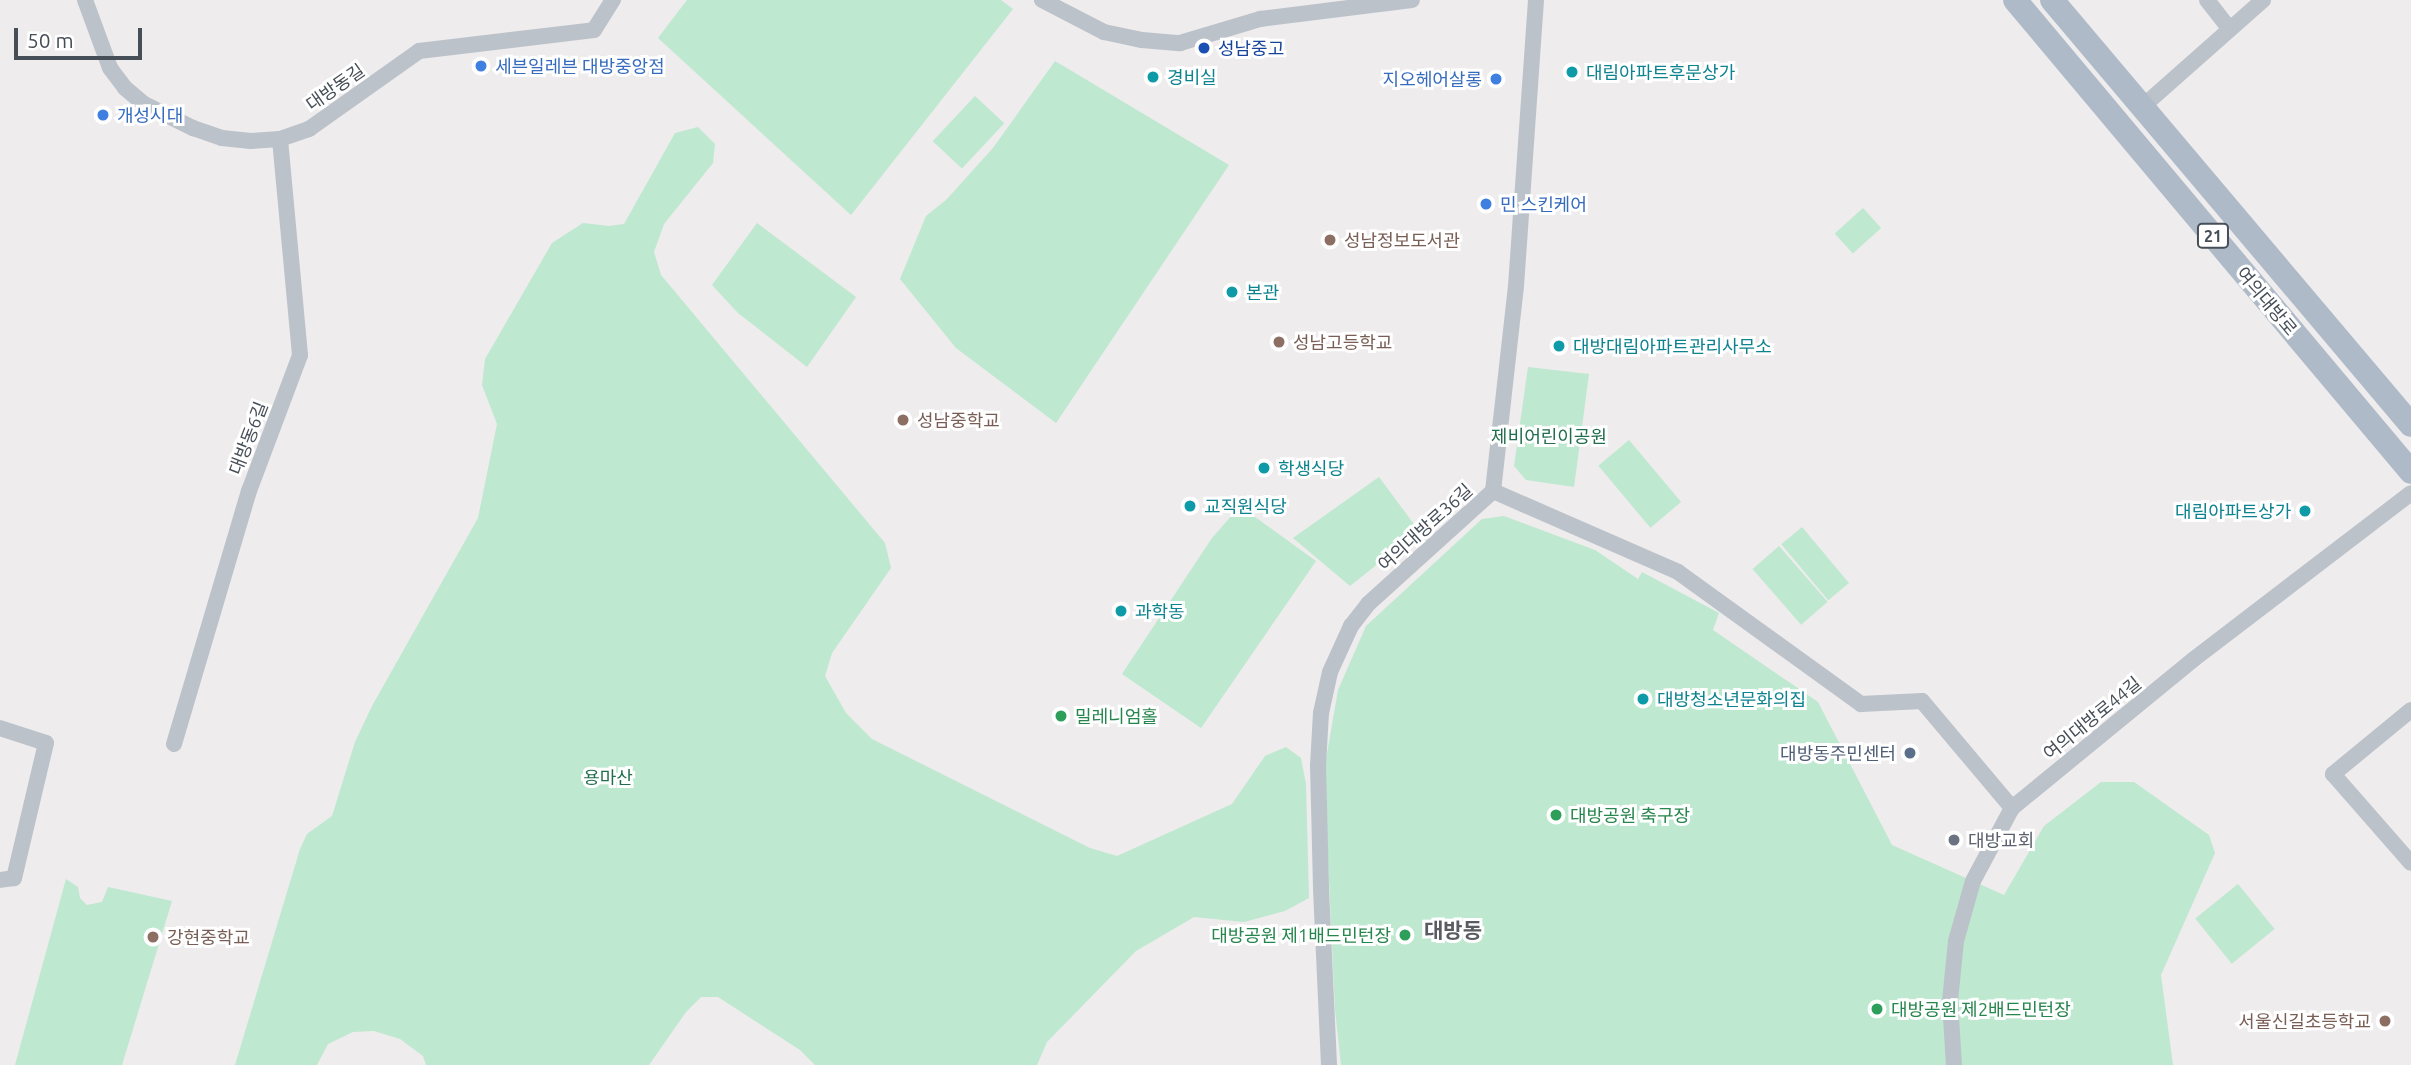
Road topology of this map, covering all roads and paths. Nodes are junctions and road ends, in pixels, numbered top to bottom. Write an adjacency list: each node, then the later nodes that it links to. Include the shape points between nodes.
1 (85, 0): 13 (street, 대방동길, via 110,68 144,104 168,119 222,138)
2 (613, 0): 13 (street, 대방동길, via 594,30 419,51 309,129)
3 (1042, 0): 10 (street, via 1104,32 1180,43 1235,24)
4 (1412, 0): 10 (street)
5 (1536, 0): 16 (street, 여의대방로36길, via 1516,286)
6 (2015, 0): 15 (main road, 여의대방로 / 21)
7 (2052, 0): 12 (main road, 여의대방로)
8 (2207, 0): 11 (street)
9 (2263, 0): 11 (street)
10 (1349, 4)
11 (2229, 27): 12 (street)
12 (2141, 108): 14 (main road, 여의대방로)
13 (280, 139): 20 (street, 대방동6길, via 300,355 249,491)
14 (2411, 425)
15 (2411, 472)
16 (1493, 491): 21 (street, via 1678,572 1861,704 1922,701); 24 (street, 여의대방로36길, via 1368,604 1351,626 1330,671 1321,713 1318,766)
17 (2411, 493): 21 (street, 여의대방로44길, via 2194,659)
18 (2411, 710): 22 (street, via 2333,774)
19 (0, 728): 23 (street, via 46,743 14,878)
20 (174, 744)
21 (2012, 808): 25 (street, 여의대방로44길, via 1973,881 1956,941 1950,1001)
22 (2411, 863)
23 (0, 880)
24 (1329, 1065)
25 (1954, 1065)

